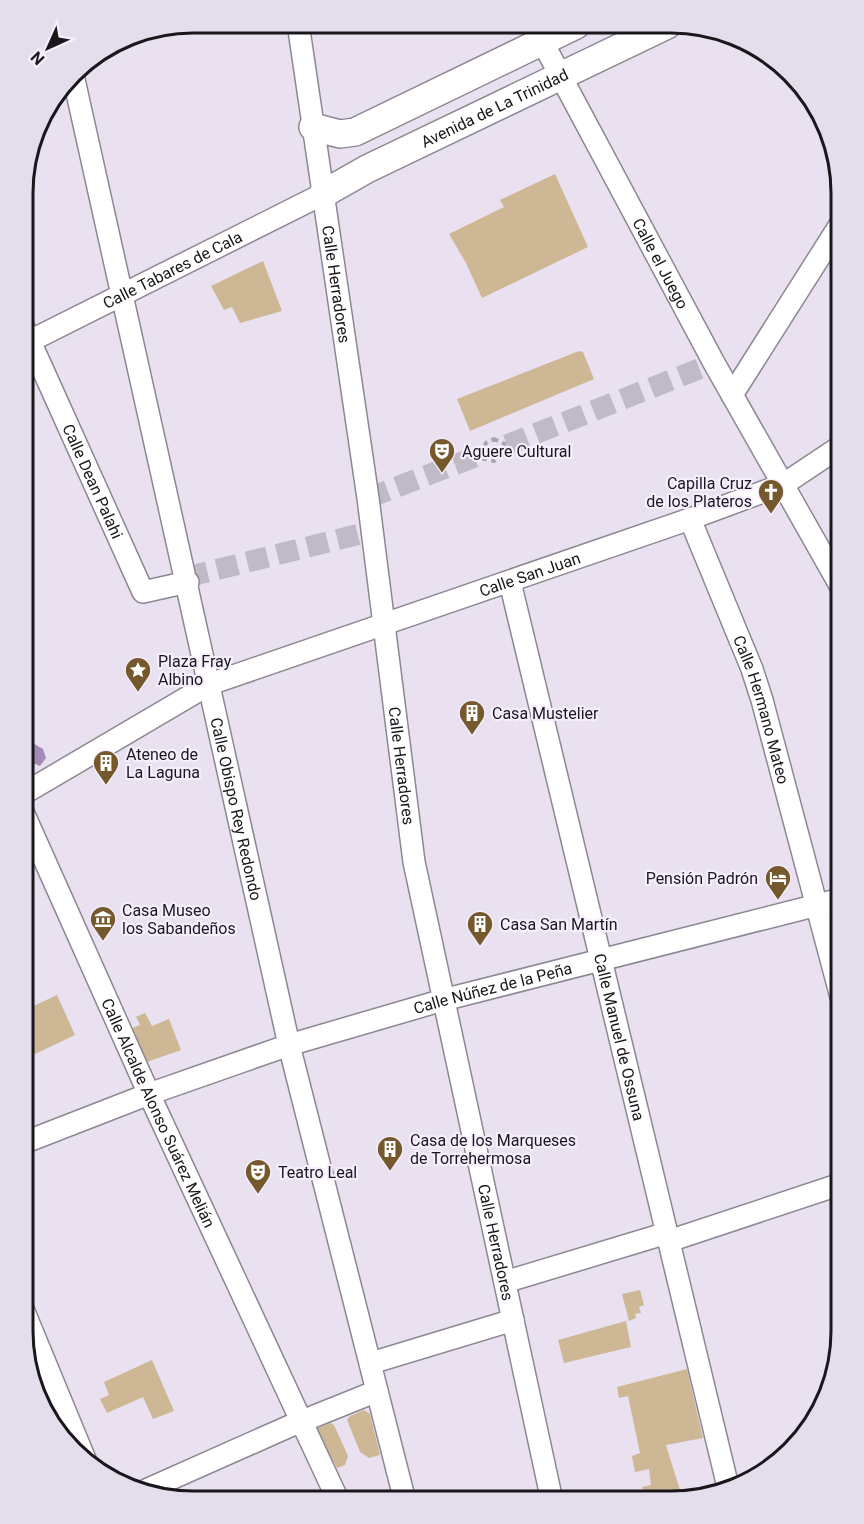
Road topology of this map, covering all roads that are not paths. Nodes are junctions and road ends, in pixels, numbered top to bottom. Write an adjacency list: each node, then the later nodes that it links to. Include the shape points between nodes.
1 (299, 33): 7 (street, Calle Herradores)
2 (559, 33): 4 (main road)
3 (652, 33): 5 (main road, Avenida de La Trinidad)
4 (542, 41): 5 (street, Calle el Juego); 8 (main road)
5 (561, 77): 9 (main road, Avenida de La Trinidad); 15 (street, Calle el Juego)
6 (75, 85): 12 (street, Calle Obispo Rey Redondo)
7 (313, 127): 8 (main road, via 340,134); 10 (street, Calle Herradores)
8 (355, 132): 9 (main road, via 355,150)
9 (367, 169): 10 (main road, Avenida de La Trinidad)
10 (323, 194): 12 (street, Calle Tabares de Cala); 22 (street, Calle Herradores, via 368,498)
11 (831, 240): 15 (street)
12 (124, 294): 13 (street, Calle Tabares de Cala); 20 (street, Calle Obispo Rey Redondo)
13 (33, 335)
14 (33, 353): 20 (street, Calle Dean Palahi, via 143,592)
15 (732, 395): 17 (street, Calle el Juego)
16 (831, 452): 17 (street, Calle San Juan)
17 (784, 483): 18 (street, Calle San Juan); 19 (street, Calle el Juego)
18 (690, 519): 21 (street, Calle San Juan); 27 (street, Calle Hermano Mateo, via 756,680)
19 (831, 569)
20 (188, 582): 23 (street, Calle Obispo Rey Redondo)
21 (510, 582): 22 (street, Calle San Juan); 29 (street, Calle Manuel de Ossuna)
22 (382, 625): 23 (street, Calle San Juan); 30 (street, Calle Herradores, via 414,862)
23 (210, 684): 24 (street, Calle San Juan); 31 (street, Calle Obispo Rey Redondo)
24 (33, 788)
25 (33, 834): 32 (street, Calle Alcalde Alonso Suárez Melián)
26 (831, 902): 27 (street, Calle Núñez de la Peña)
27 (817, 905): 28 (street, Calle Hermano Mateo); 29 (street, Calle Núñez de la Peña)
28 (831, 959)
29 (600, 960): 30 (street, Calle Núñez de la Peña); 35 (street, Calle Manuel de Ossuna)
30 (443, 1000): 31 (street, Calle Núñez de la Peña); 36 (street, Calle Herradores)
31 (289, 1045): 32 (street, Calle Núñez de la Peña); 39 (street, Calle Obispo Rey Redondo)
32 (149, 1094): 33 (street, Calle Núñez de la Peña); 41 (street, Calle Alcalde Alonso Suárez Melián)
33 (33, 1139)
34 (831, 1187): 35 (street)
35 (668, 1237): 36 (street); 43 (street, Calle Manuel de Ossuna)
36 (506, 1282): 37 (street, Calle Herradores)
37 (513, 1320): 39 (street); 47 (street, Calle Herradores)
38 (34, 1349): 42 (street)
39 (371, 1363): 40 (street, Calle Obispo Rey Redondo)
40 (377, 1391): 41 (street); 46 (street, Calle Obispo Rey Redondo)
41 (296, 1420): 44 (street); 45 (street, Calle Alcalde Alonso Suárez Melián)
42 (76, 1439)
43 (727, 1481)
44 (154, 1486)
45 (333, 1491)
46 (402, 1491)
47 (550, 1491)

